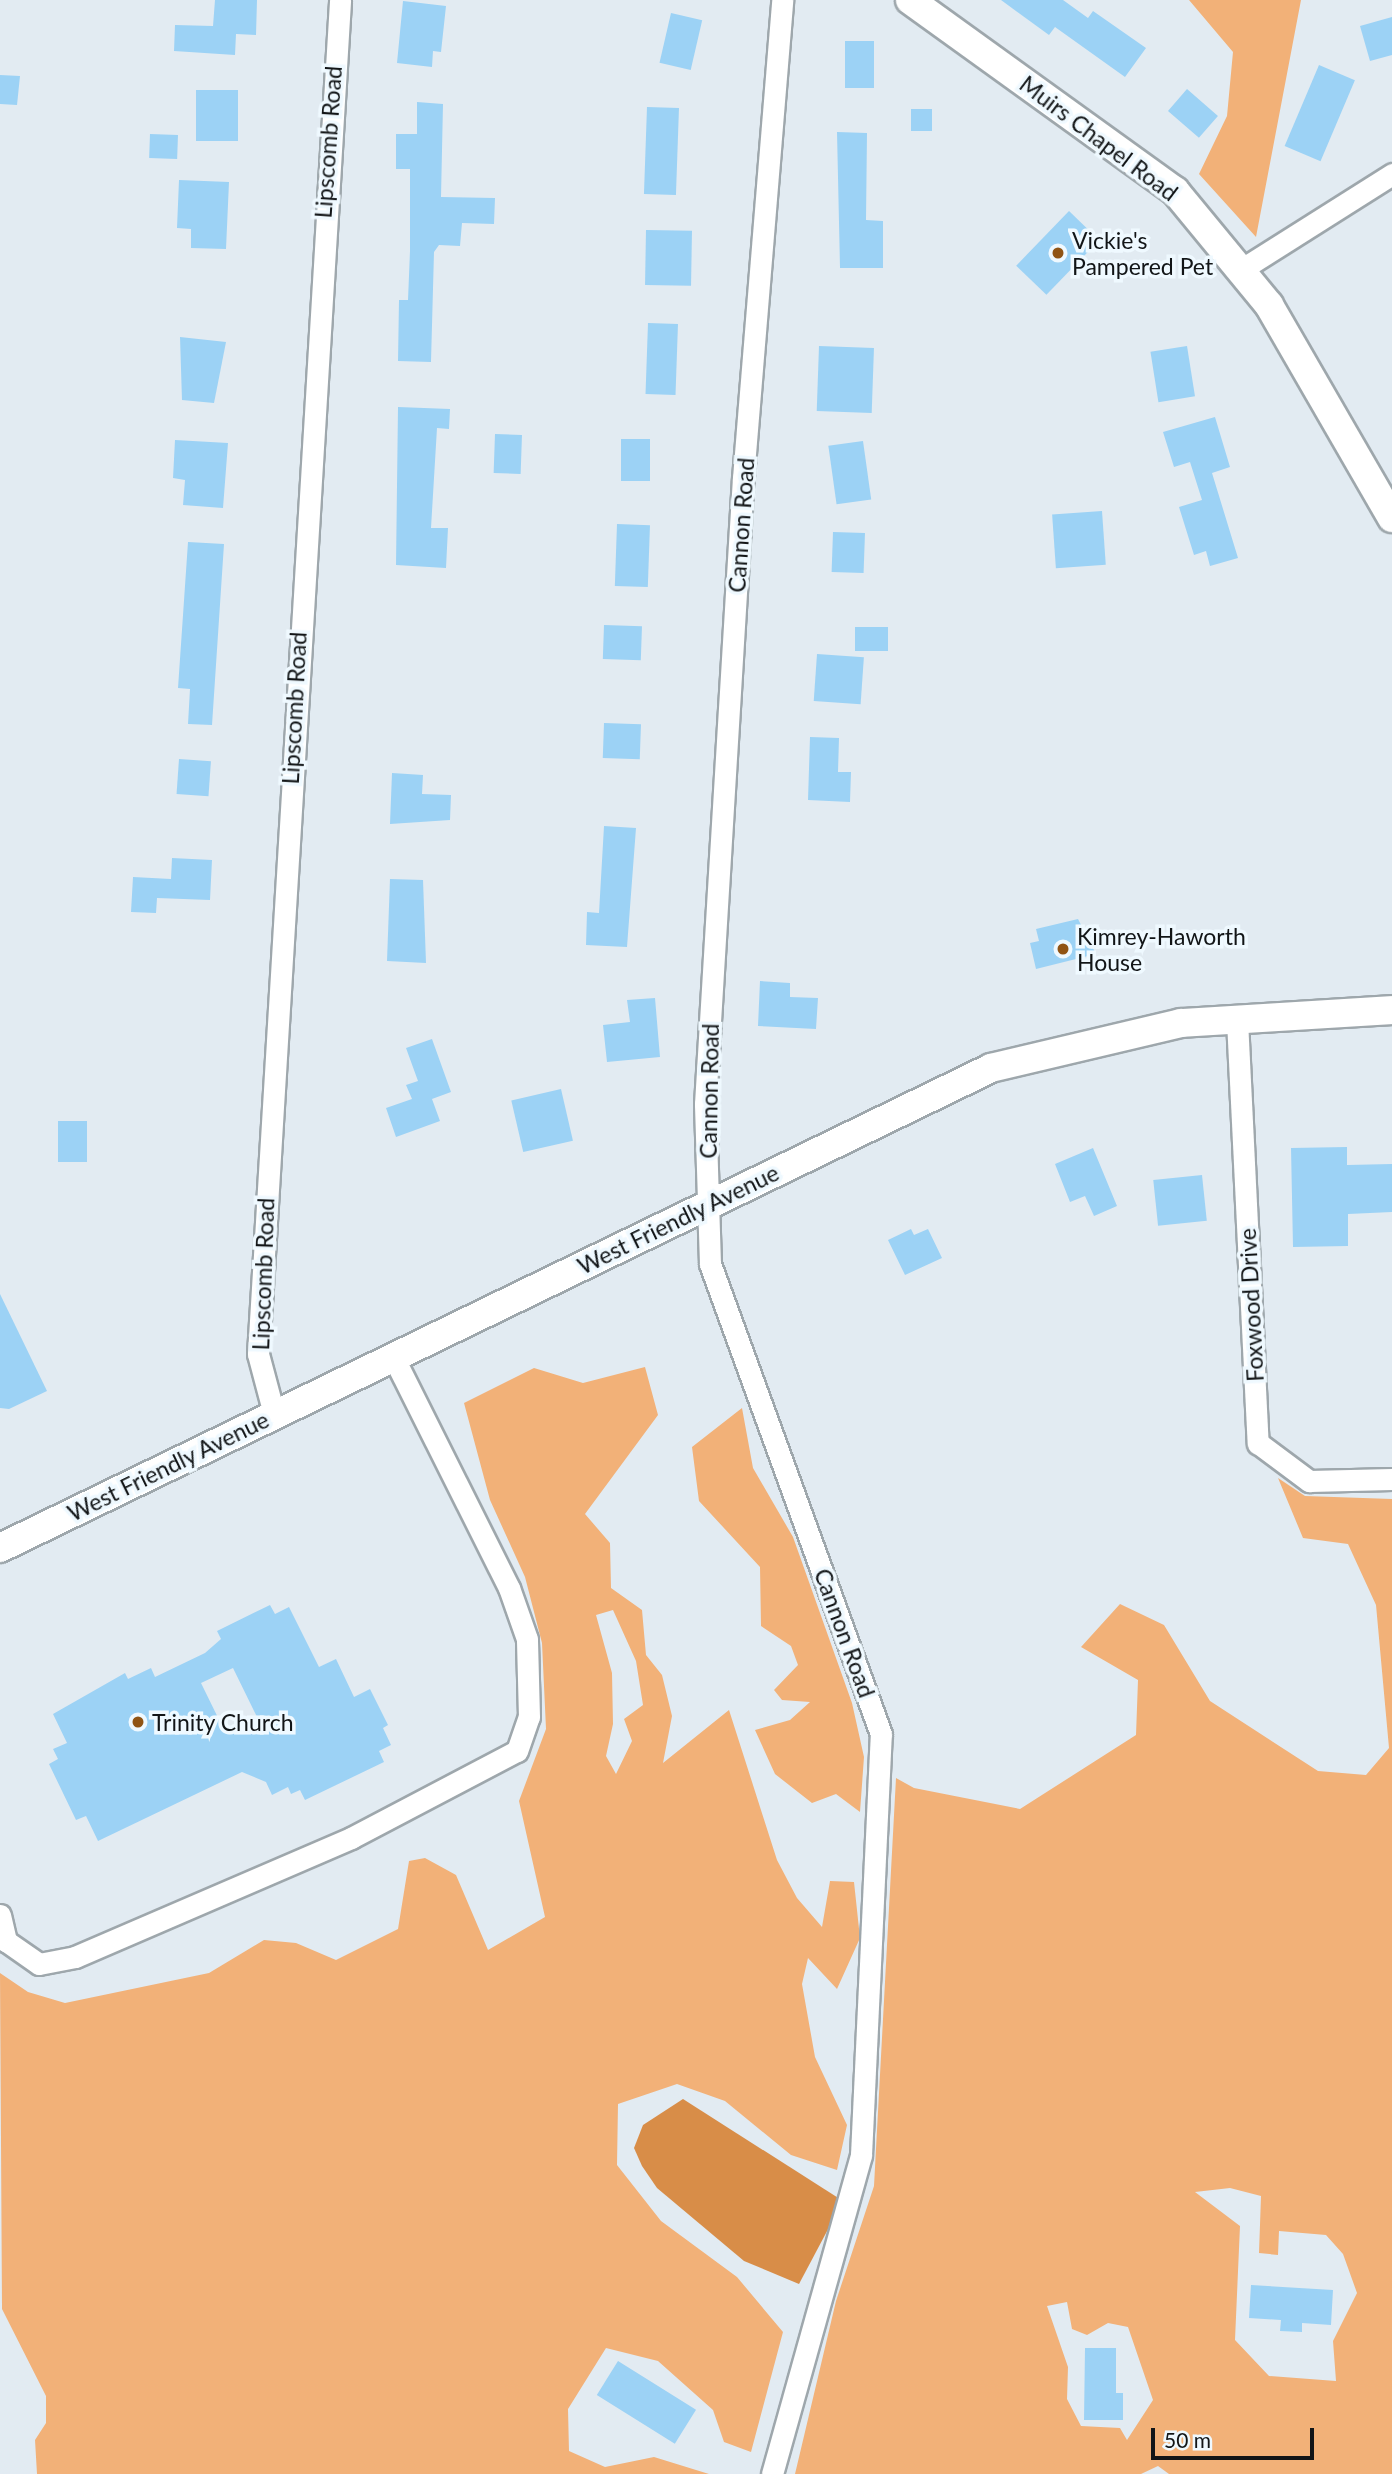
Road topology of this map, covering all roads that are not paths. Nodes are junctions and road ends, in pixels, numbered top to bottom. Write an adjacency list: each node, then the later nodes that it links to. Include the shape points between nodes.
1 (340, 0): 11 (street, Lipscomb Road, via 258,1354)
2 (782, 0): 9 (street, Cannon Road, via 743,478 705,1104)
3 (910, 0): 5 (main road, Muirs Chapel Road, via 1175,191)
4 (1392, 174): 5 (street)
5 (1242, 269): 6 (main road, Muirs Chapel Road)
6 (1392, 518)
7 (1392, 1010): 8 (main road, West Friendly Avenue)
8 (1237, 1020): 9 (main road, West Friendly Avenue, via 1181,1023 991,1068); 12 (street, Foxwood Drive, via 1258,1443 1309,1481)
9 (710, 1203): 10 (main road, West Friendly Avenue); 15 (street, Cannon Road, via 710,1264 722,1304 881,1734 861,2155)
10 (393, 1356): 11 (main road, West Friendly Avenue); 14 (street, via 509,1588 527,1639 528,1717 517,1751 351,1838 75,1957 39,1964 6,1941)
11 (274, 1415): 13 (main road, West Friendly Avenue)
12 (1392, 1479)
13 (0, 1548)
14 (0, 1915)
15 (772, 2474)

